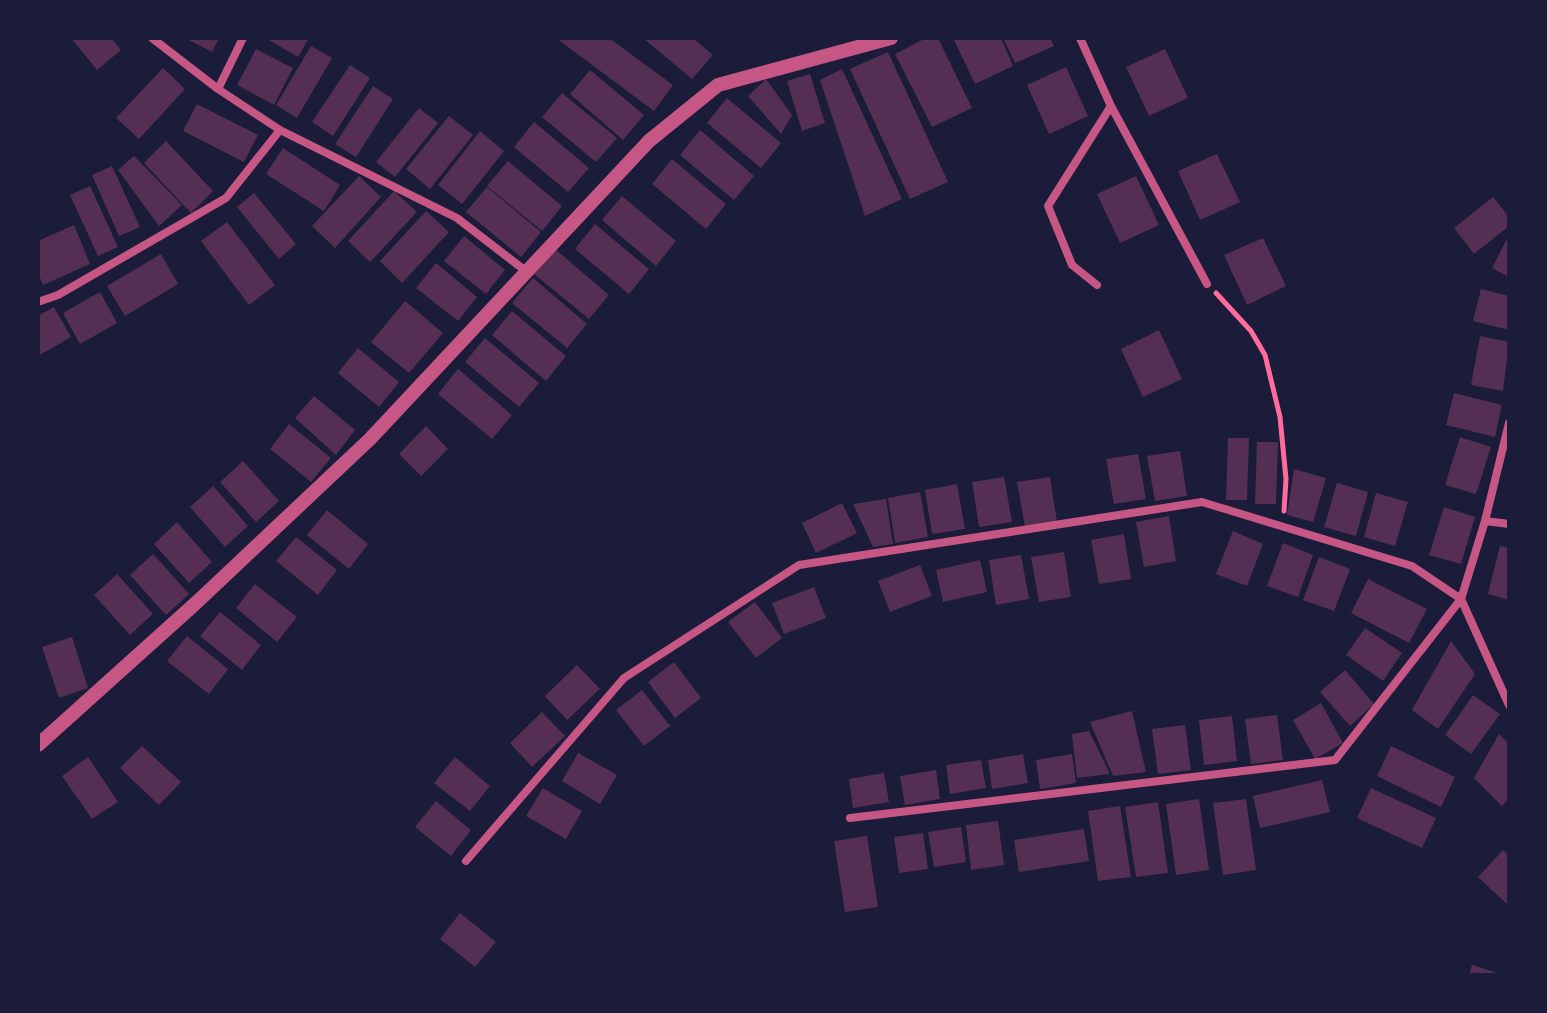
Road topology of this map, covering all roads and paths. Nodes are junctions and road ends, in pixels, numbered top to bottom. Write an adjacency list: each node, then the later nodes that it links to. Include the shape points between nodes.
1 (152, 38): 5 (street)
2 (243, 38): 5 (street)
3 (891, 38): 8 (street, via 718,85 649,141)
4 (1080, 38): 6 (street)
5 (218, 89): 7 (street)
6 (1111, 106): 9 (street); 10 (street, via 1048,206 1072,265)
7 (280, 130): 8 (street, via 457,218); 11 (street, via 226,198)
8 (527, 273): 18 (street, via 370,439)
9 (1207, 284): 14 (path, via 1251,331 1265,355 1280,417 1286,479)
10 (1097, 285)
11 (38, 302)
12 (1509, 423): 13 (street)
13 (1485, 521): 15 (street); 16 (street)
14 (1283, 524): 16 (street, via 1412,566); 20 (street, via 1202,502 799,565 624,678)
15 (1509, 524)
16 (1461, 599): 17 (street); 19 (street, via 1335,760)
17 (1509, 705)
18 (38, 745)
19 (850, 818)
20 (466, 861)

